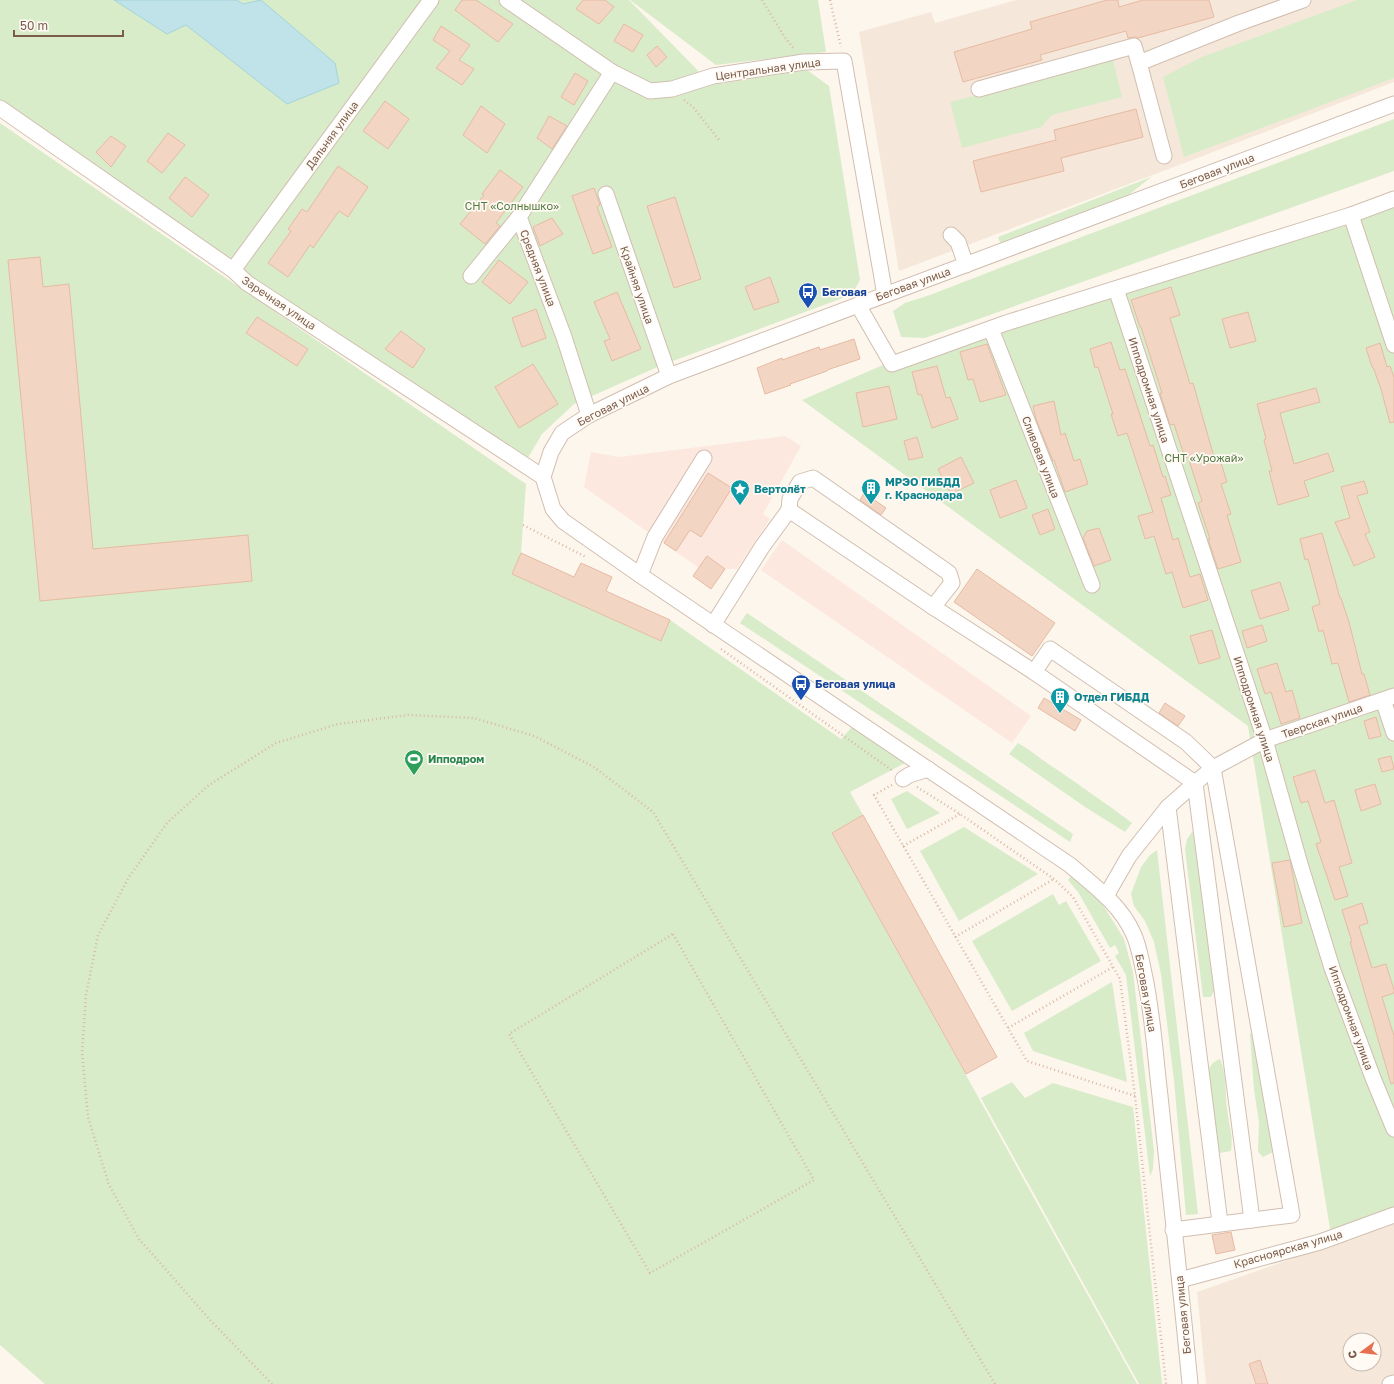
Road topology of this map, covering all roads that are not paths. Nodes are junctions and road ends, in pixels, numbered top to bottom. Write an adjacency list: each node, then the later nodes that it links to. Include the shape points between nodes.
1 (431, 0): 16 (street, Дальняя улица)
2 (507, 0): 5 (street, Центральная улица)
3 (1303, 0): 4 (street)
4 (1138, 63): 6 (street, via 1134,46); 9 (street)
5 (612, 72): 13 (street, Средняя улица); 19 (street, Центральная улица, via 650,91 672,89 713,76 804,62 844,61)
6 (979, 89)
7 (1394, 104): 15 (street, Беговая улица)
8 (0, 108): 16 (street, Заречная улица)
9 (1164, 156)
10 (606, 194): 23 (street, Крайняя улица)
11 (1394, 199): 12 (street)
12 (1351, 215): 18 (street); 22 (street)
13 (518, 217): 17 (street); 24 (street, Средняя улица, via 564,337)
14 (951, 235): 15 (street, via 958,242)
15 (966, 265): 19 (street, Беговая улица)
16 (233, 270): 26 (street, Заречная улица, via 247,283)
17 (471, 276)
18 (1116, 289): 21 (street); 35 (street, Ипподромная улица)
19 (885, 295): 20 (street, Беговая улица)
20 (858, 305): 21 (street, via 892,364); 23 (street, Беговая улица)
21 (991, 329): 29 (street, Сливовая улица)
22 (1394, 345)
23 (669, 376): 24 (street, Беговая улица)
24 (589, 415): 26 (street, Беговая улица, via 562,433 551,452)
25 (704, 458): 28 (street, via 655,537)
26 (543, 477): 28 (street, Беговая улица, via 553,510 563,521)
27 (789, 510): 30 (street); 30 (street, via 790,499 800,482 813,478 949,572 952,583); 31 (street)
28 (640, 575): 31 (street, Беговая улица)
29 (1092, 585)
30 (933, 607): 32 (street)
31 (713, 624): 37 (street, Беговая улица)
32 (1034, 672): 36 (street, via 1050,649 1186,742); 39 (street)
33 (1389, 698): 34 (street); 35 (street, Тверская улица)
34 (1394, 733)
35 (1265, 740): 36 (street, Тверская улица); 42 (street, Ипподромная улица, via 1332,968)
36 (1213, 768): 39 (street, Тверская улица); 44 (street, via 1292,1215)
37 (928, 769): 38 (street); 41 (street, Беговая улица, via 1070,865)
38 (903, 779)
39 (1194, 783): 40 (street, Тверская улица); 44 (street)
40 (1168, 807): 41 (street, Тверская улица, via 1129,856); 45 (street)
41 (1106, 896): 46 (street, Беговая улица, via 1120,911 1133,933 1145,977)
42 (1394, 1129)
43 (1394, 1215): 47 (street, Красноярская улица, via 1320,1242)
44 (1252, 1220): 45 (street)
45 (1220, 1223): 46 (street)
46 (1174, 1230): 47 (street, Беговая улица)
47 (1180, 1280): 49 (street, Беговая улица)
48 (1394, 1382): 50 (street)
49 (1190, 1384)
50 (1390, 1384)

